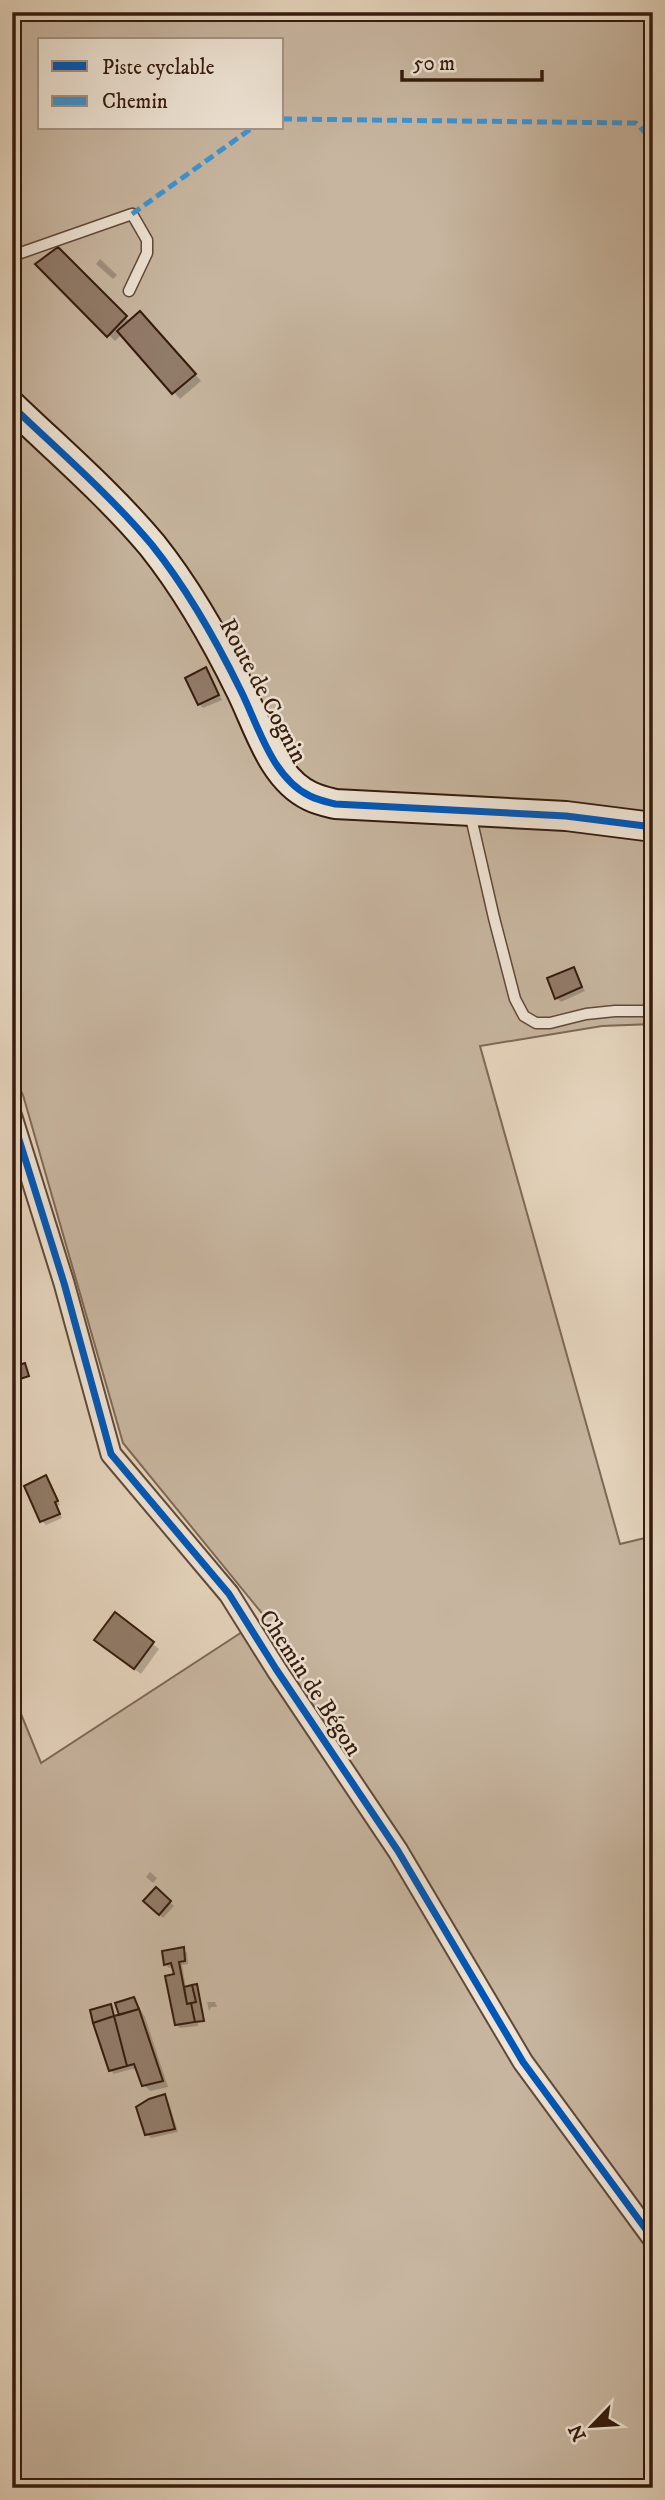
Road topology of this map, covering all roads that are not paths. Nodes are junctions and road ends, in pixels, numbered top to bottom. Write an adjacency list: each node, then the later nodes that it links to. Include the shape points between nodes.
1 (12, 256): 2 (lane, via 132,214 147,240)
2 (129, 291)
3 (12, 405): 4 (main road, Route de Cognin, via 152,545 212,633 288,779 309,796 335,804)
4 (470, 811): 5 (main road, Route de Cognin); 6 (lane, via 515,999 524,1016 536,1023 550,1023 606,1012)
5 (653, 827)
6 (653, 1011)
7 (12, 1117): 8 (street, Chemin de Bégon, via 111,1454 229,1594 398,1851 523,2062)
8 (653, 2239)

